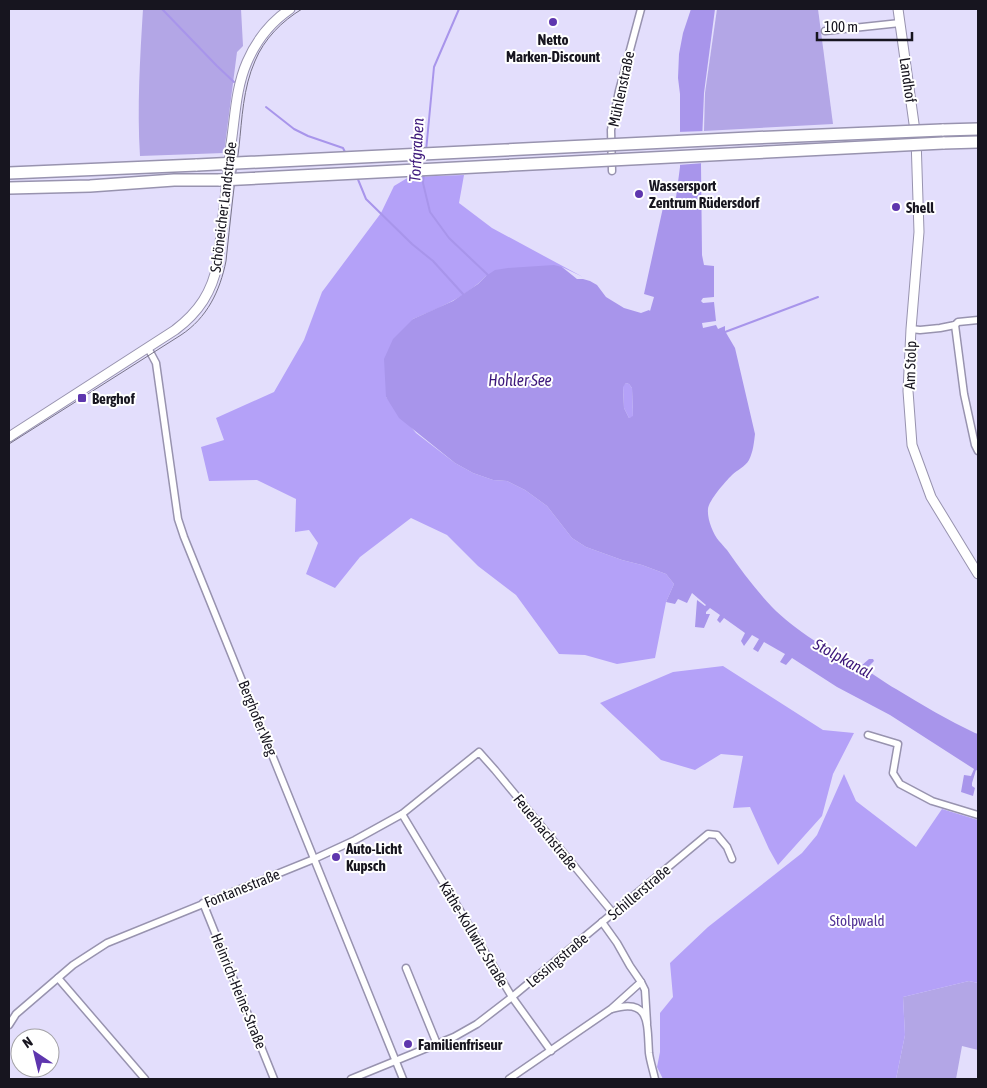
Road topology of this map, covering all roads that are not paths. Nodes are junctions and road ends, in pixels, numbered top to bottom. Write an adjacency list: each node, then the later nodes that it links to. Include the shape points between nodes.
1 (290, 9): 15 (main road, Schöneicher Landstraße, via 263,35 245,67 236,110 213,282 189,319)
2 (641, 9): 9 (street, Mühlenstraße, via 611,130)
3 (898, 9): 4 (main road, Landhof)
4 (900, 23): 5 (street); 7 (main road, Landhof)
5 (825, 31)
6 (978, 129): 10 (highway, bridge)
7 (916, 138): 14 (main road, Am Stolp, via 920,232)
8 (978, 142): 11 (highway, bridge)
9 (612, 171)
10 (9, 173)
11 (9, 188)
12 (978, 320): 13 (street)
13 (955, 324): 14 (street); 17 (street, via 964,394)
14 (911, 329): 18 (main road, Am Stolp, via 908,391 912,446 931,497)
15 (148, 348): 16 (main road, Schöneicher Landstraße); 23 (street, Berghofer Weg, via 156,363 178,520)
16 (9, 436)
17 (978, 451)
18 (978, 574)
19 (868, 734): 22 (street, via 898,744 892,773 900,784 932,801)
20 (479, 752): 21 (street, Fontanestraße); 26 (street, Feuerbachstraße)
21 (402, 814): 23 (street, Fontanestraße); 31 (street, Käthe-Kollwitz-Straße)
22 (978, 815)
23 (314, 859): 25 (street, Fontanestraße); 37 (street, Berghofer Weg)
24 (732, 859): 26 (street, Schillerstraße, via 717,835 708,834)
25 (203, 903): 29 (street, Fontanestraße, via 107,943); 39 (street, Heinrich-Heine-Straße)
26 (613, 913): 27 (street, Schillerstraße)
27 (602, 922): 30 (street, Schillerstraße); 31 (street, Lessingstraße)
28 (406, 968): 35 (street)
29 (58, 978): 34 (street, Fontanestraße, via 16,1014); 38 (street)
30 (642, 982): 32 (street); 33 (street)
31 (512, 997): 35 (street, Lessingstraße, via 477,1024); 36 (street, Käthe-Kollwitz-Straße)
32 (610, 1009): 33 (street, via 634,1006 641,1010); 36 (street)
33 (647, 1023): 43 (street)
34 (9, 1025)
35 (436, 1044): 37 (street, Lessingstraße)
36 (551, 1051): 42 (street)
37 (395, 1061): 40 (street, Lessingstraße); 41 (street, Berghofer Weg)
38 (145, 1079)
39 (274, 1079)
40 (351, 1079)
41 (403, 1079)
42 (509, 1079)
43 (655, 1079)

